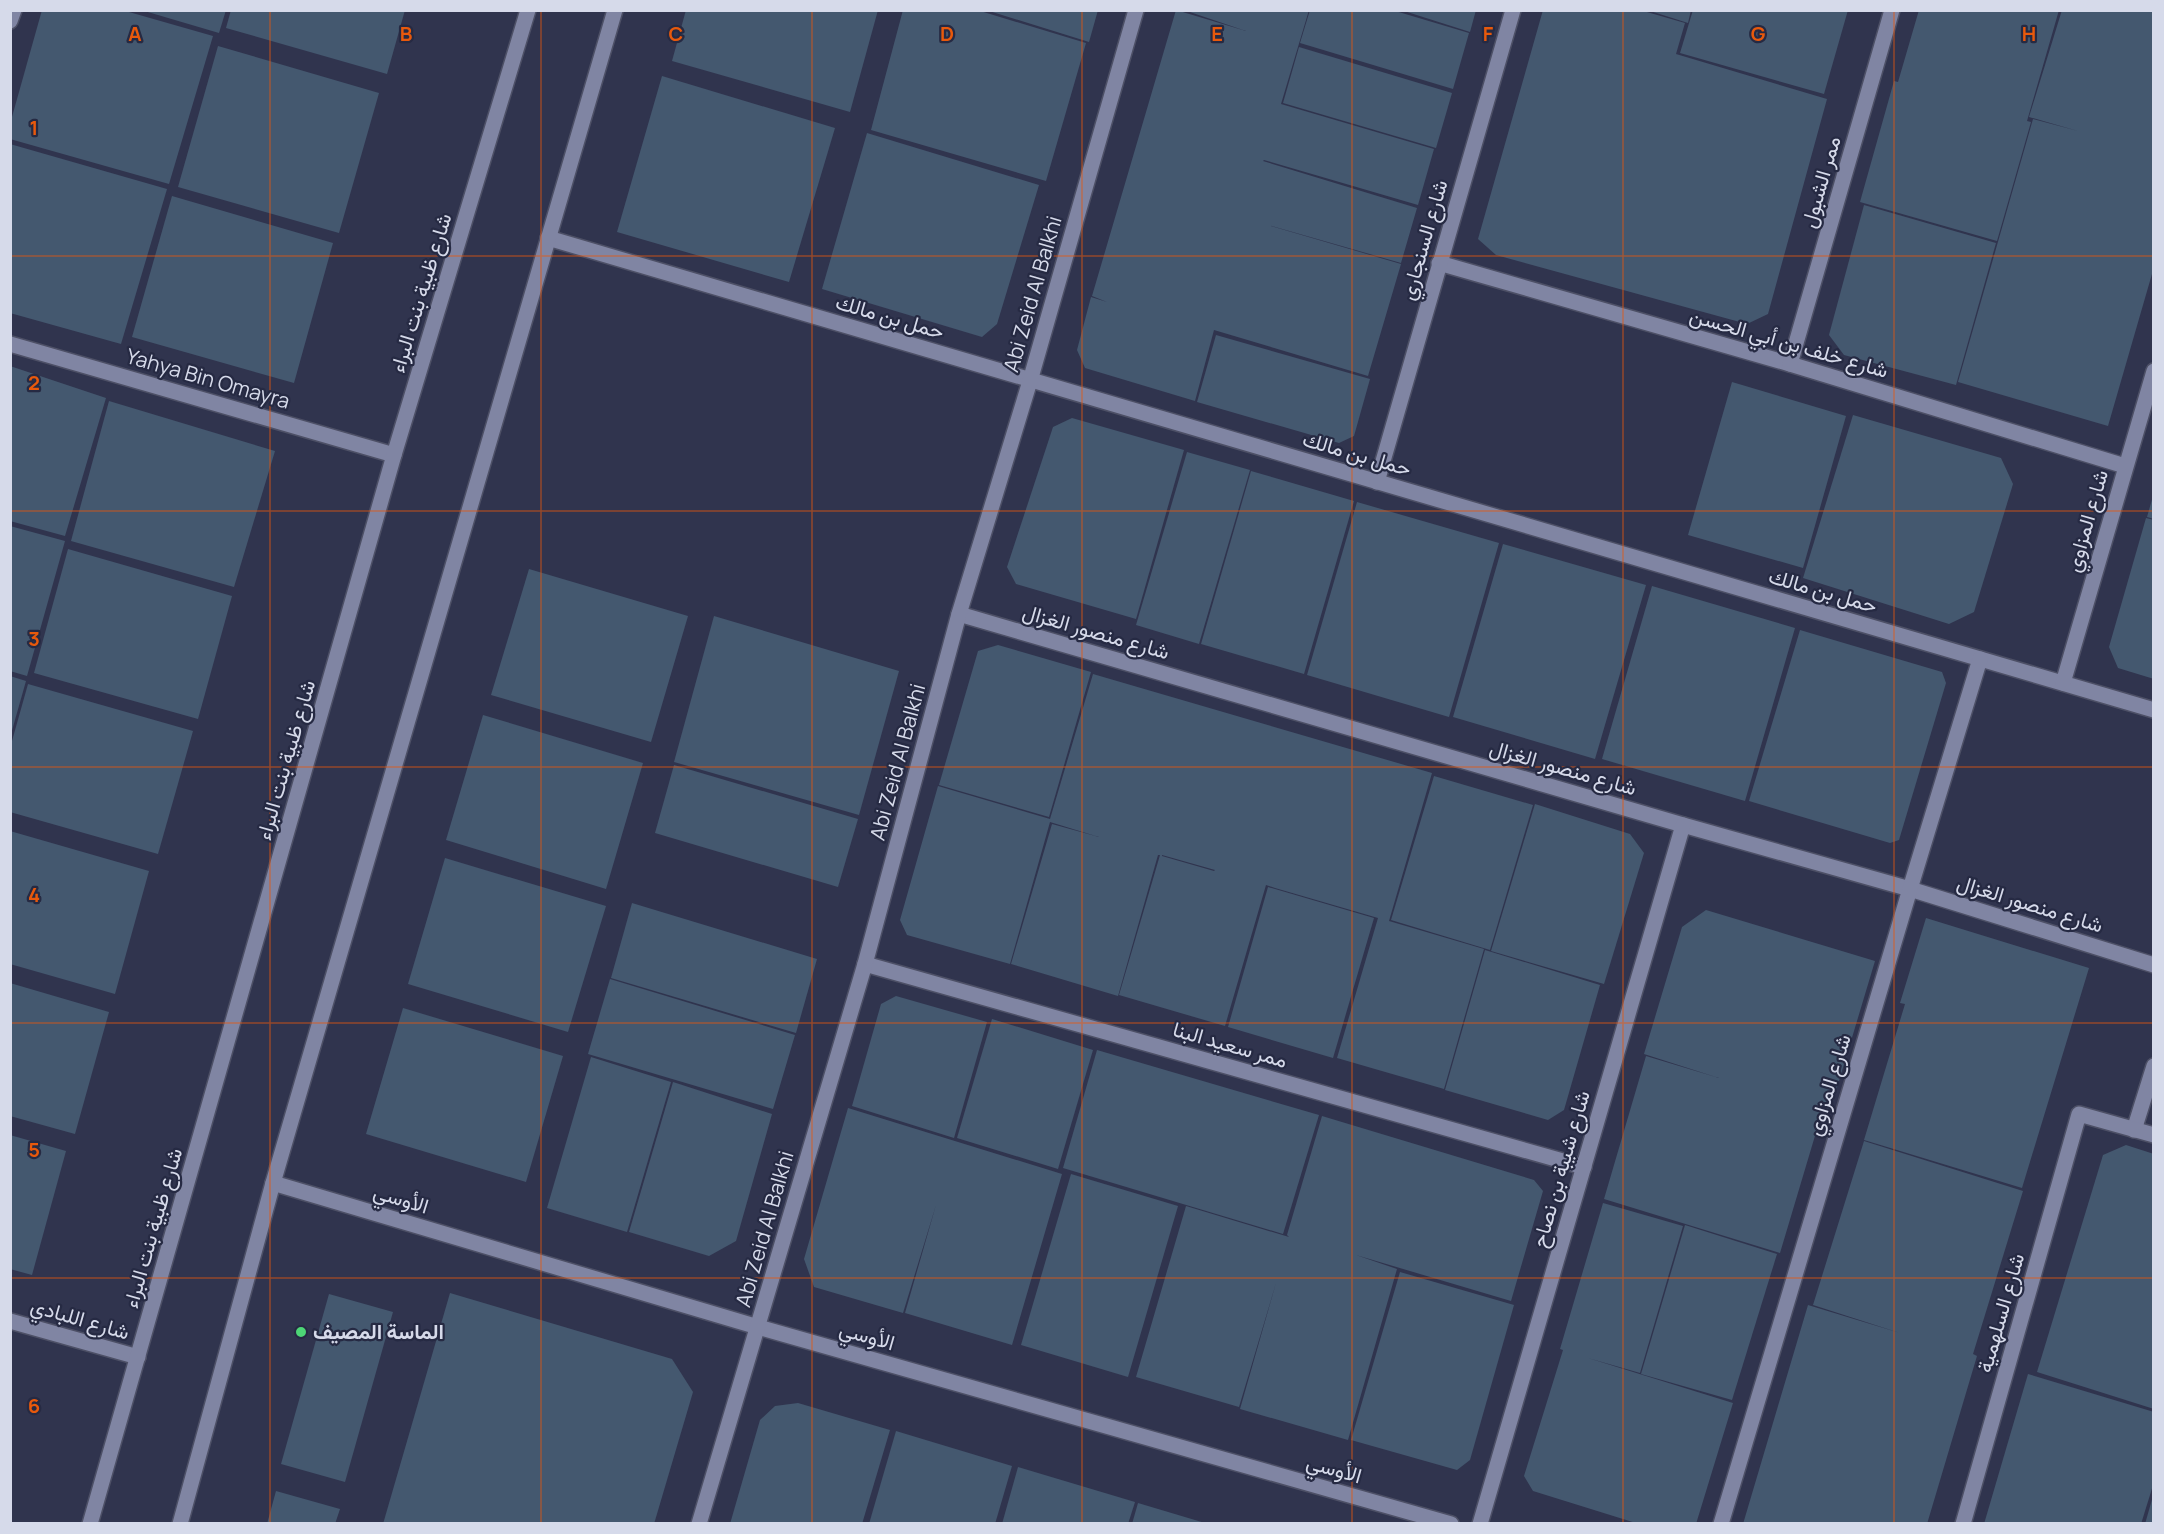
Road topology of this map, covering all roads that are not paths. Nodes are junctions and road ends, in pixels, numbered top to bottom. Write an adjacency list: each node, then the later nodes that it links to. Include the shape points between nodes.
1 (14, 10): 7 (street)
2 (528, 10): 14 (street, شارع ظبية بنت البراء)
3 (615, 10): 8 (street)
4 (1136, 10): 13 (street, Abi Zeid Al Balkhi)
5 (1512, 10): 9 (street, شارع السنجاري)
6 (1892, 10): 11 (street, ممر الشبول)
7 (10, 21)
8 (548, 238): 13 (street, حمل بن مالك); 29 (street)
9 (1439, 263): 11 (street, شارع خلف بن أبي الحسن); 16 (street, شارع السنجاري)
10 (10, 344): 14 (street, Yahya Bin Omayra)
11 (1790, 364): 15 (street, شارع خلف بن أبي الحسن)
12 (2154, 371): 15 (street, شارع المزاوي)
13 (1030, 381): 16 (street, حمل بن مالك); 17 (street, Abi Zeid Al Balkhi)
14 (394, 455): 32 (street, شارع ظبية بنت البراء)
15 (2125, 466): 19 (street, شارع المزاوي)
16 (1377, 482): 18 (street, حمل بن مالك)
17 (960, 614): 21 (street, شارع منصور الغزال); 23 (street, Abi Zeid Al Balkhi)
18 (1980, 659): 19 (street, حمل بن مالك); 22 (street, شارع المزاوي)
19 (2062, 683): 20 (street, حمل بن مالك)
20 (2154, 710)
21 (1683, 825): 22 (street, شارع منصور الغزال); 28 (street, شارع شيبة بن نصاح)
22 (1910, 888): 24 (street, شارع منصور الغزال); 38 (street, شارع المزاوي)
23 (865, 964): 28 (street, ممر سعيد البنا); 31 (street, Abi Zeid Al Balkhi)
24 (2154, 965)
25 (2154, 1066): 26 (street)
26 (2134, 1130): 27 (street); 39 (street, شارع السلهمية, via 2079,1114)
27 (2154, 1136)
28 (1584, 1167): 37 (street, شارع شيبة بن نصاح)
29 (273, 1183): 31 (street, الأوسي); 34 (street)
30 (10, 1321): 32 (street, شارع اللبادي)
31 (758, 1327): 35 (street, Abi Zeid Al Balkhi); 36 (street, الأوسي)
32 (138, 1357): 33 (street, شارع ظبية بنت البراء)
33 (90, 1524)
34 (180, 1524)
35 (699, 1524)
36 (1451, 1524)
37 (1480, 1524)
38 (1721, 1524)
39 (1963, 1524)

